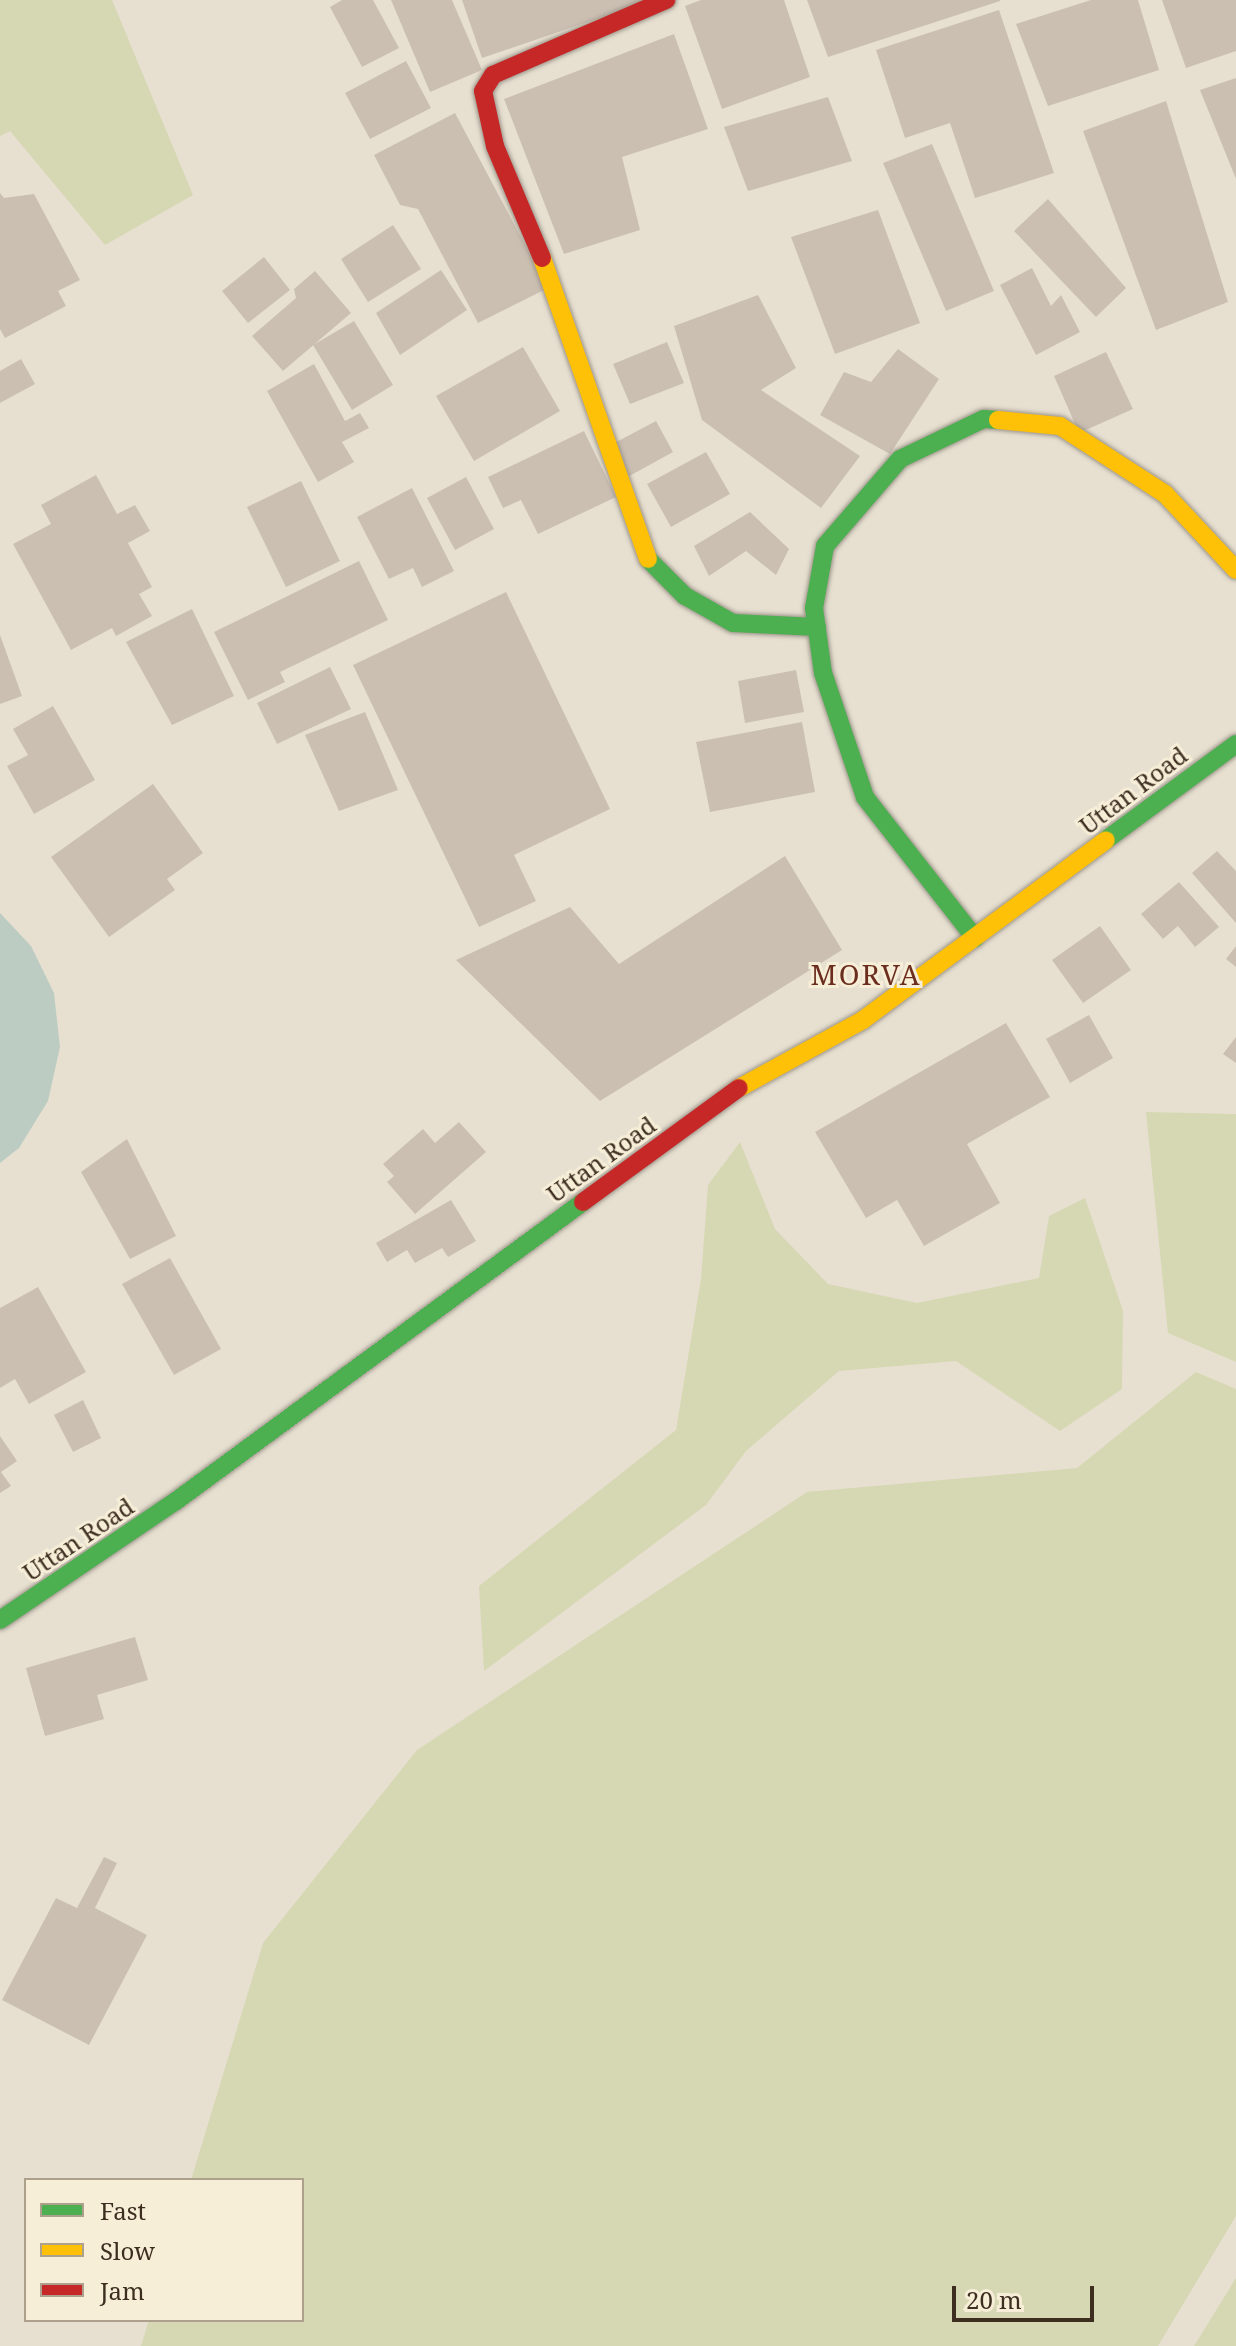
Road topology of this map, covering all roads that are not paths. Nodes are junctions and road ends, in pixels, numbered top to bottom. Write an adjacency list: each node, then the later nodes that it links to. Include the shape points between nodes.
1 (666, 0): 3 (street, via 493,75 483,91 495,146 555,290 644,555 685,596 733,623)
2 (1236, 570): 3 (street, via 1165,494 1060,426 984,419 900,459 825,546 814,608)
3 (817, 627): 5 (street, via 823,673 865,797)
4 (1236, 744): 5 (street, Uttan Road)
5 (975, 938): 6 (street, Uttan Road, via 863,1020 737,1089 176,1501)
6 (0, 1620)

